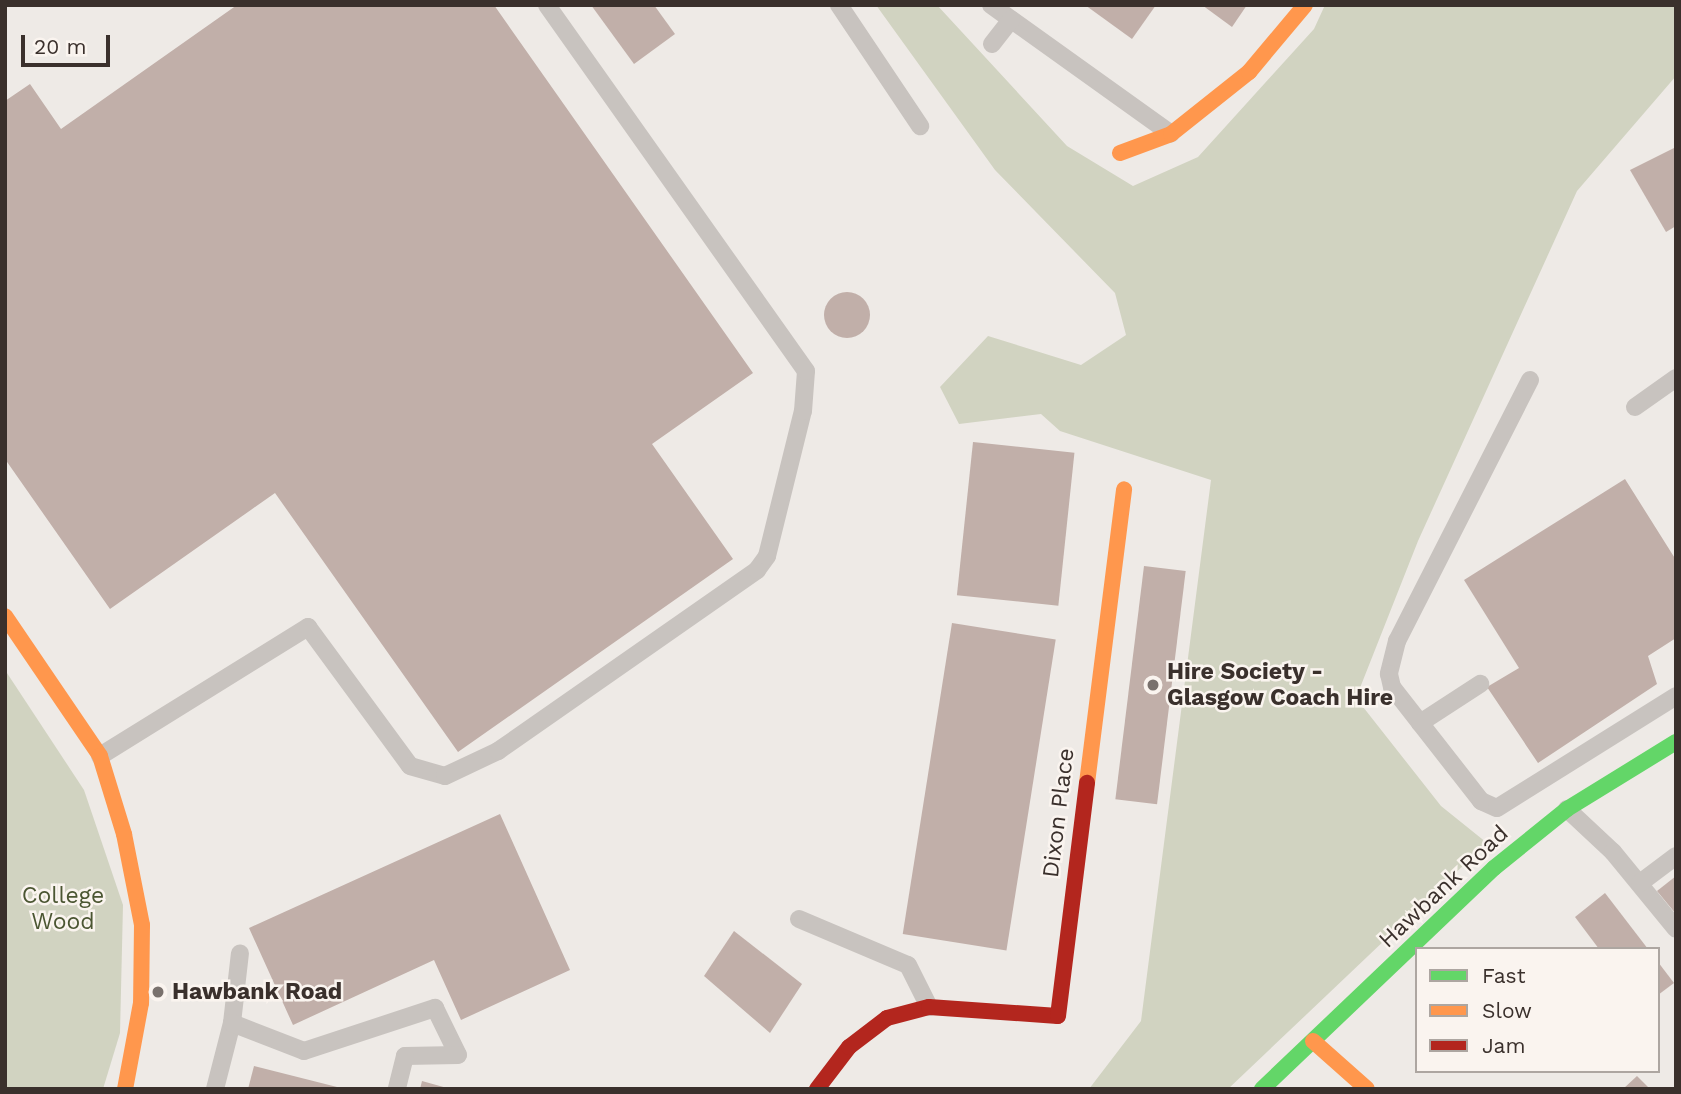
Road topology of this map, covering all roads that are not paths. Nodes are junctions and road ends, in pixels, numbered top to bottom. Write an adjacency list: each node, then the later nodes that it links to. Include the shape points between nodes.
1 (547, 5): 19 (lane, via 806,371 803,411 767,556 757,570 498,751 445,776 410,766 308,627)
2 (839, 5): 7 (lane)
3 (991, 5): 5 (lane)
4 (1305, 5): 8 (street, via 1249,72)
5 (1011, 20): 6 (lane); 8 (lane)
6 (992, 44)
7 (920, 126)
8 (1171, 134): 9 (street)
9 (1120, 153)
10 (1676, 378): 12 (lane)
11 (1530, 380): 17 (lane, via 1396,642 1389,674 1392,687)
12 (1635, 407)
13 (1124, 489): 26 (street, Dixon Place, via 1058,1016)
14 (5, 616): 19 (street)
15 (1480, 684): 17 (lane)
16 (1676, 696): 17 (lane, via 1497,808 1481,801)
17 (1420, 723)
18 (1676, 742): 20 (street, Hawbank Road)
19 (100, 756): 29 (street, via 124,834 142,925 141,1003)
20 (1567, 809): 22 (lane); 28 (street, Hawbank Road, via 1494,869)
21 (1676, 856): 22 (lane)
22 (1640, 883): 24 (lane)
23 (799, 919): 26 (lane, via 908,965)
24 (1676, 929)
25 (240, 953): 27 (lane)
26 (929, 1007): 32 (street, Dixon Place, via 887,1018 849,1047)
27 (232, 1023): 30 (lane); 31 (lane, via 304,1051 435,1008 458,1055 404,1056)
28 (1313, 1041): 33 (street, Hawbank Road); 34 (street)
29 (125, 1089)
30 (215, 1089)
31 (397, 1089)
32 (817, 1089)
33 (1262, 1089)
34 (1367, 1089)

